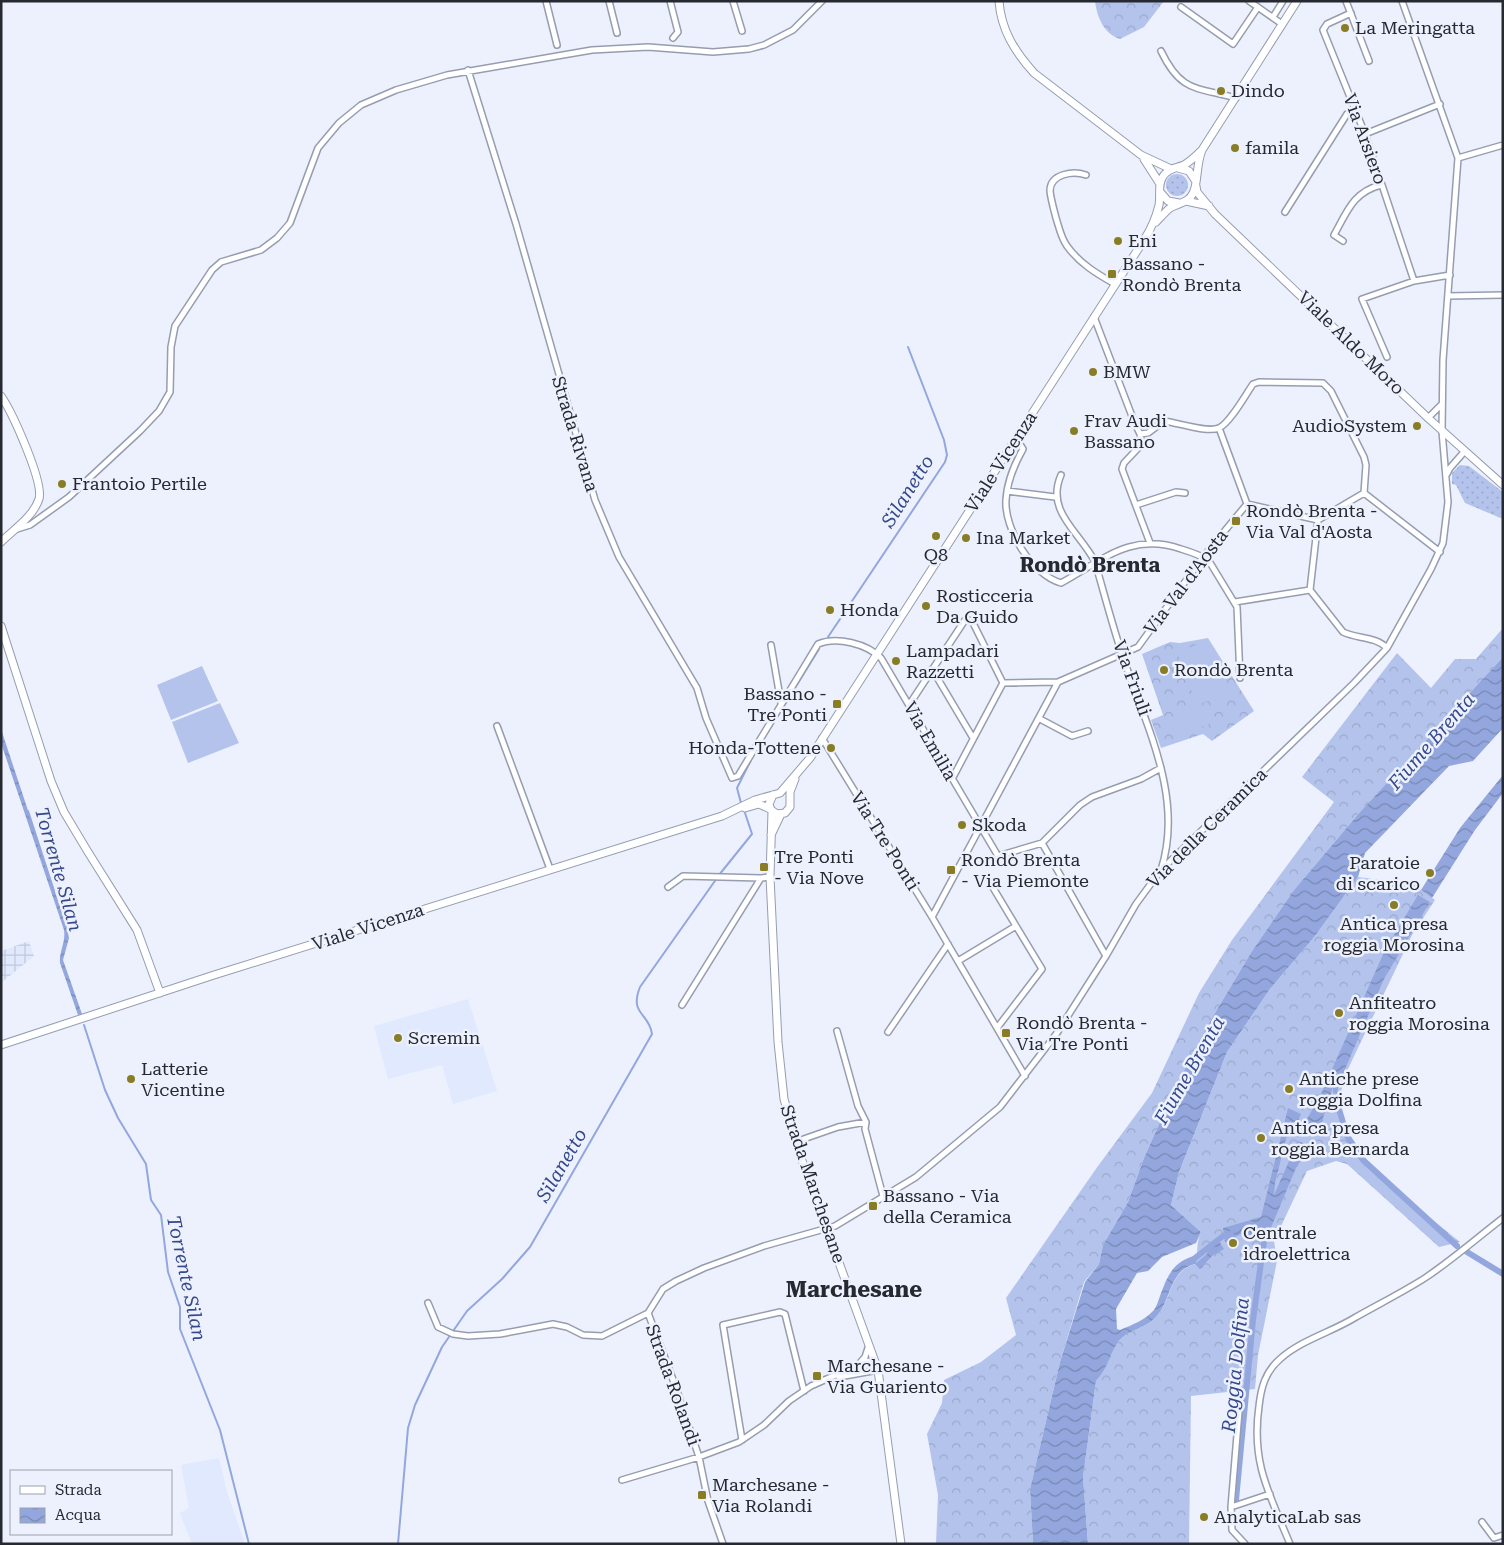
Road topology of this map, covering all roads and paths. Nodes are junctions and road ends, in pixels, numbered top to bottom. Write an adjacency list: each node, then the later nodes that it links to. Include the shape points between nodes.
1 (546, 1): 20 (street)
2 (609, 1): 18 (street)
3 (670, 1): 19 (street, via 678,32)
4 (733, 1): 17 (street)
5 (822, 1): 23 (street, via 788,34 749,49 713,52 648,46 592,50)
6 (999, 1): 30 (main road, via 1003,24 1022,60 1034,73)
7 (1249, 1): 13 (street)
8 (1283, 1): 15 (street)
9 (1297, 1): 16 (main road, Viale Vicenza)
10 (1346, 1): 14 (street)
11 (1402, 1): 25 (street)
12 (1181, 7): 13 (street, via 1233,44)
13 (1258, 7): 15 (street)
14 (1351, 13): 22 (street); 26 (street, Via Arsiero, via 1326,24 1323,30)
15 (1273, 17): 16 (street)
16 (1282, 24): 24 (main road, Viale Vicenza)
17 (742, 31)
18 (617, 33)
19 (673, 38)
20 (557, 45)
21 (1161, 51): 24 (street, via 1169,68 1188,85 1200,91)
22 (1369, 62)
23 (468, 70): 69 (street, via 429,79 373,99 339,123 313,159 297,211 290,223 261,250 221,262 181,316 172,336 170,392 159,411 69,497 30,525); 86 (street, Strada Rivana, via 595,500 619,557 697,688 732,778 738,776)
24 (1236, 98): 29 (main road, Viale Vicenza)
25 (1440, 104): 27 (street); 31 (street)
26 (1355, 109): 27 (street, Via Arsiero); 39 (street, via 1347,114)
27 (1364, 134): 35 (street, Via Arsiero)
28 (1503, 144): 31 (street)
29 (1202, 150): 32 (main road, Viale Vicenza, via 1189,162); 34 (main road, Viale Vicenza)
30 (1141, 155): 32 (main road); 36 (main road)
31 (1458, 158): 42 (street, Via della Ceramica)
32 (1175, 168): 34 (main road, via 1189,171); 36 (main road, Viale Vicenza, via 1163,175)
33 (1086, 175): 44 (street, via 1067,173 1055,180 1050,190 1060,231 1066,246 1081,262)
34 (1195, 183): 37 (main road, Viale Vicenza, via 1193,195); 38 (main road, Viale Aldo Moro)
35 (1381, 185): 41 (street, via 1359,194 1351,205 1334,235); 43 (street, Via Arsiero)
36 (1161, 189): 37 (main road, via 1168,201); 40 (main road, Viale Vicenza)
37 (1182, 202): 38 (main road); 40 (main road, Viale Vicenza, via 1167,210)
38 (1209, 206): 51 (main road, Viale Aldo Moro)
39 (1285, 212)
40 (1154, 224): 44 (main road, Viale Vicenza)
41 (1343, 241)
42 (1450, 275): 43 (street); 45 (street, Via della Ceramica)
43 (1414, 282): 48 (street, via 1362,299)
44 (1115, 284): 47 (main road, Viale Vicenza)
45 (1448, 296): 46 (street); 50 (street, Via della Ceramica, via 1443,346)
46 (1503, 296)
47 (1094, 317): 54 (street); 55 (main road, Viale Vicenza)
48 (1387, 357)
49 (1, 396): 69 (main road, via 40,482 39,499 33,511)
50 (1444, 401): 51 (street); 53 (street, Via della Ceramica)
51 (1428, 418): 53 (main road, Viale Aldo Moro)
52 (1219, 428): 54 (street, via 1164,421 1148,433); 64 (street, via 1254,384 1323,383 1331,391 1364,457); 66 (street)
53 (1442, 431): 56 (main road, Viale Aldo Moro); 59 (street, Via della Ceramica)
54 (1140, 434): 67 (street, via 1142,444 1122,469)
55 (1016, 438): 62 (street, via 1023,449 1010,474); 81 (main road, Viale Vicenza)
56 (1464, 452): 59 (street); 60 (main road, Viale Aldo Moro)
57 (1062, 475): 65 (street)
58 (1503, 476): 60 (street)
59 (1446, 477): 72 (street, Via della Ceramica, via 1448,515)
60 (1495, 479): 61 (main road, Viale Aldo Moro)
61 (1503, 485)
62 (1008, 491): 65 (street); 74 (street, via 1006,501 1011,531 1029,560 1051,579 1061,583)
63 (1185, 493): 67 (street, via 1176,492)
64 (1364, 493): 68 (street); 72 (street)
65 (1055, 497): 74 (street, Via Friuli, via 1066,522 1088,548)
66 (1247, 504): 68 (street); 73 (street, Via Val d'Aosta)
67 (1136, 505): 71 (street)
68 (1318, 520): 75 (street)
69 (14, 530): 70 (main road)
70 (1, 542)
71 (1150, 542): 73 (street, via 1164,543); 74 (street)
72 (1440, 552): 79 (street, Via della Ceramica)
73 (1203, 556): 76 (street); 80 (street, Via Val d'Aosta, via 1138,647)
74 (1095, 562): 80 (street, Via Friuli)
75 (1310, 590): 76 (street); 79 (street, via 1343,632 1374,640)
76 (1235, 602): 83 (street)
77 (1, 626): 115 (main road, via 64,812 137,930)
78 (771, 645): 86 (street)
79 (1387, 648): 105 (street, Via della Ceramica)
80 (1122, 654): 84 (street, Via Val d'Aosta); 93 (street, Via Friuli)
81 (877, 655): 86 (street, via 852,643 818,644); 87 (street, Via Emilia); 91 (main road, Viale Vicenza)
82 (932, 669): 85 (street, via 965,620 969,620); 87 (street); 92 (street)
83 (1240, 678)
84 (1058, 682): 85 (street); 88 (street)
85 (1003, 683): 92 (street)
86 (782, 703)
87 (909, 705): 95 (street, Via Emilia)
88 (1040, 719): 90 (street, via 1072,736); 101 (street)
89 (498, 726): 104 (street)
90 (1088, 731)
91 (822, 738): 94 (main road, Viale Vicenza); 110 (street, Via Tre Ponti)
92 (973, 738): 95 (street)
93 (1161, 768): 103 (street, via 1092,797); 105 (street, Via Friuli, via 1169,820 1168,843)
94 (798, 774): 96 (main road, Viale Vicenza); 97 (main road, Viale Vicenza, via 790,789)
95 (952, 779): 101 (street, Via Emilia)
96 (776, 794): 97 (main road, via 786,794); 98 (main road, via 769,800); 99 (main road, Viale Vicenza, via 755,800)
97 (790, 800): 100 (main road, Viale Vicenza, via 789,809)
98 (771, 810): 99 (main road, Viale Vicenza, via 759,804); 100 (main road, Viale Vicenza); 102 (main road, Strada Marchesane)
99 (735, 811): 104 (main road, Viale Vicenza)
100 (781, 814): 102 (main road, Strada Marchesane)
101 (981, 829): 103 (street, Via Emilia, via 998,856); 110 (street)
102 (770, 838): 106 (main road, Strada Marchesane)
103 (1042, 843): 113 (street)
104 (550, 870): 115 (main road, Viale Vicenza)
105 (1161, 870): 113 (street, Via della Ceramica, via 1136,904)
106 (770, 877): 107 (street); 123 (main road, Strada Marchesane, via 780,1078)
107 (761, 878): 109 (street, via 683,876); 116 (street)
108 (992, 886): 111 (street)
109 (668, 887)
110 (932, 918): 112 (street, Via Tre Ponti)
111 (1016, 926): 114 (street); 117 (street, via 1042,969)
112 (948, 944): 114 (street, Via Tre Ponti); 119 (street)
113 (1106, 956): 121 (street, Via della Ceramica)
114 (958, 961): 117 (street, Via Tre Ponti)
115 (160, 993): 120 (main road, Viale Vicenza)
116 (682, 1005)
117 (997, 1028): 121 (street, Via Tre Ponti)
118 (837, 1031): 122 (street, via 858,1106)
119 (888, 1032)
120 (1, 1045)
121 (1025, 1076): 124 (street, Via della Ceramica, via 1000,1107 916,1177)
122 (866, 1122): 123 (street, via 838,1127); 124 (street, via 865,1129)
123 (795, 1142): 126 (main road, Strada Marchesane)
124 (883, 1196): 126 (street, Via della Ceramica, via 838,1225)
125 (1503, 1218): 138 (street, via 1425,1278 1279,1360 1263,1382 1256,1427 1257,1456)
126 (827, 1228): 128 (street, Via della Ceramica, via 704,1268 663,1289); 129 (main road, Strada Marchesane)
127 (428, 1303): 128 (street, via 438,1327 468,1336 553,1324 583,1335 602,1336)
128 (648, 1313): 136 (street, Strada Rolandi, via 676,1384)
129 (869, 1343): 130 (street, via 865,1357); 131 (main road, Strada Marchesane)
130 (857, 1366): 131 (street, via 867,1362); 132 (street)
131 (877, 1368): 132 (street); 143 (main road, Strada Marchesane)
132 (827, 1379): 133 (street)
133 (804, 1391): 135 (street); 135 (street, via 785,1314 780,1312 723,1325)
134 (1240, 1399): 139 (street)
135 (742, 1440): 136 (street)
136 (699, 1457): 137 (street, Strada Rolandi); 142 (street, Strada Rolandi, via 708,1501)
137 (622, 1480)
138 (1270, 1494): 139 (street); 145 (street)
139 (1231, 1507): 144 (street, via 1232,1530)
140 (1482, 1522): 141 (street, via 1494,1538)
141 (1503, 1535)
142 (723, 1544)
143 (902, 1544)
144 (1245, 1544)
145 (1290, 1544)

